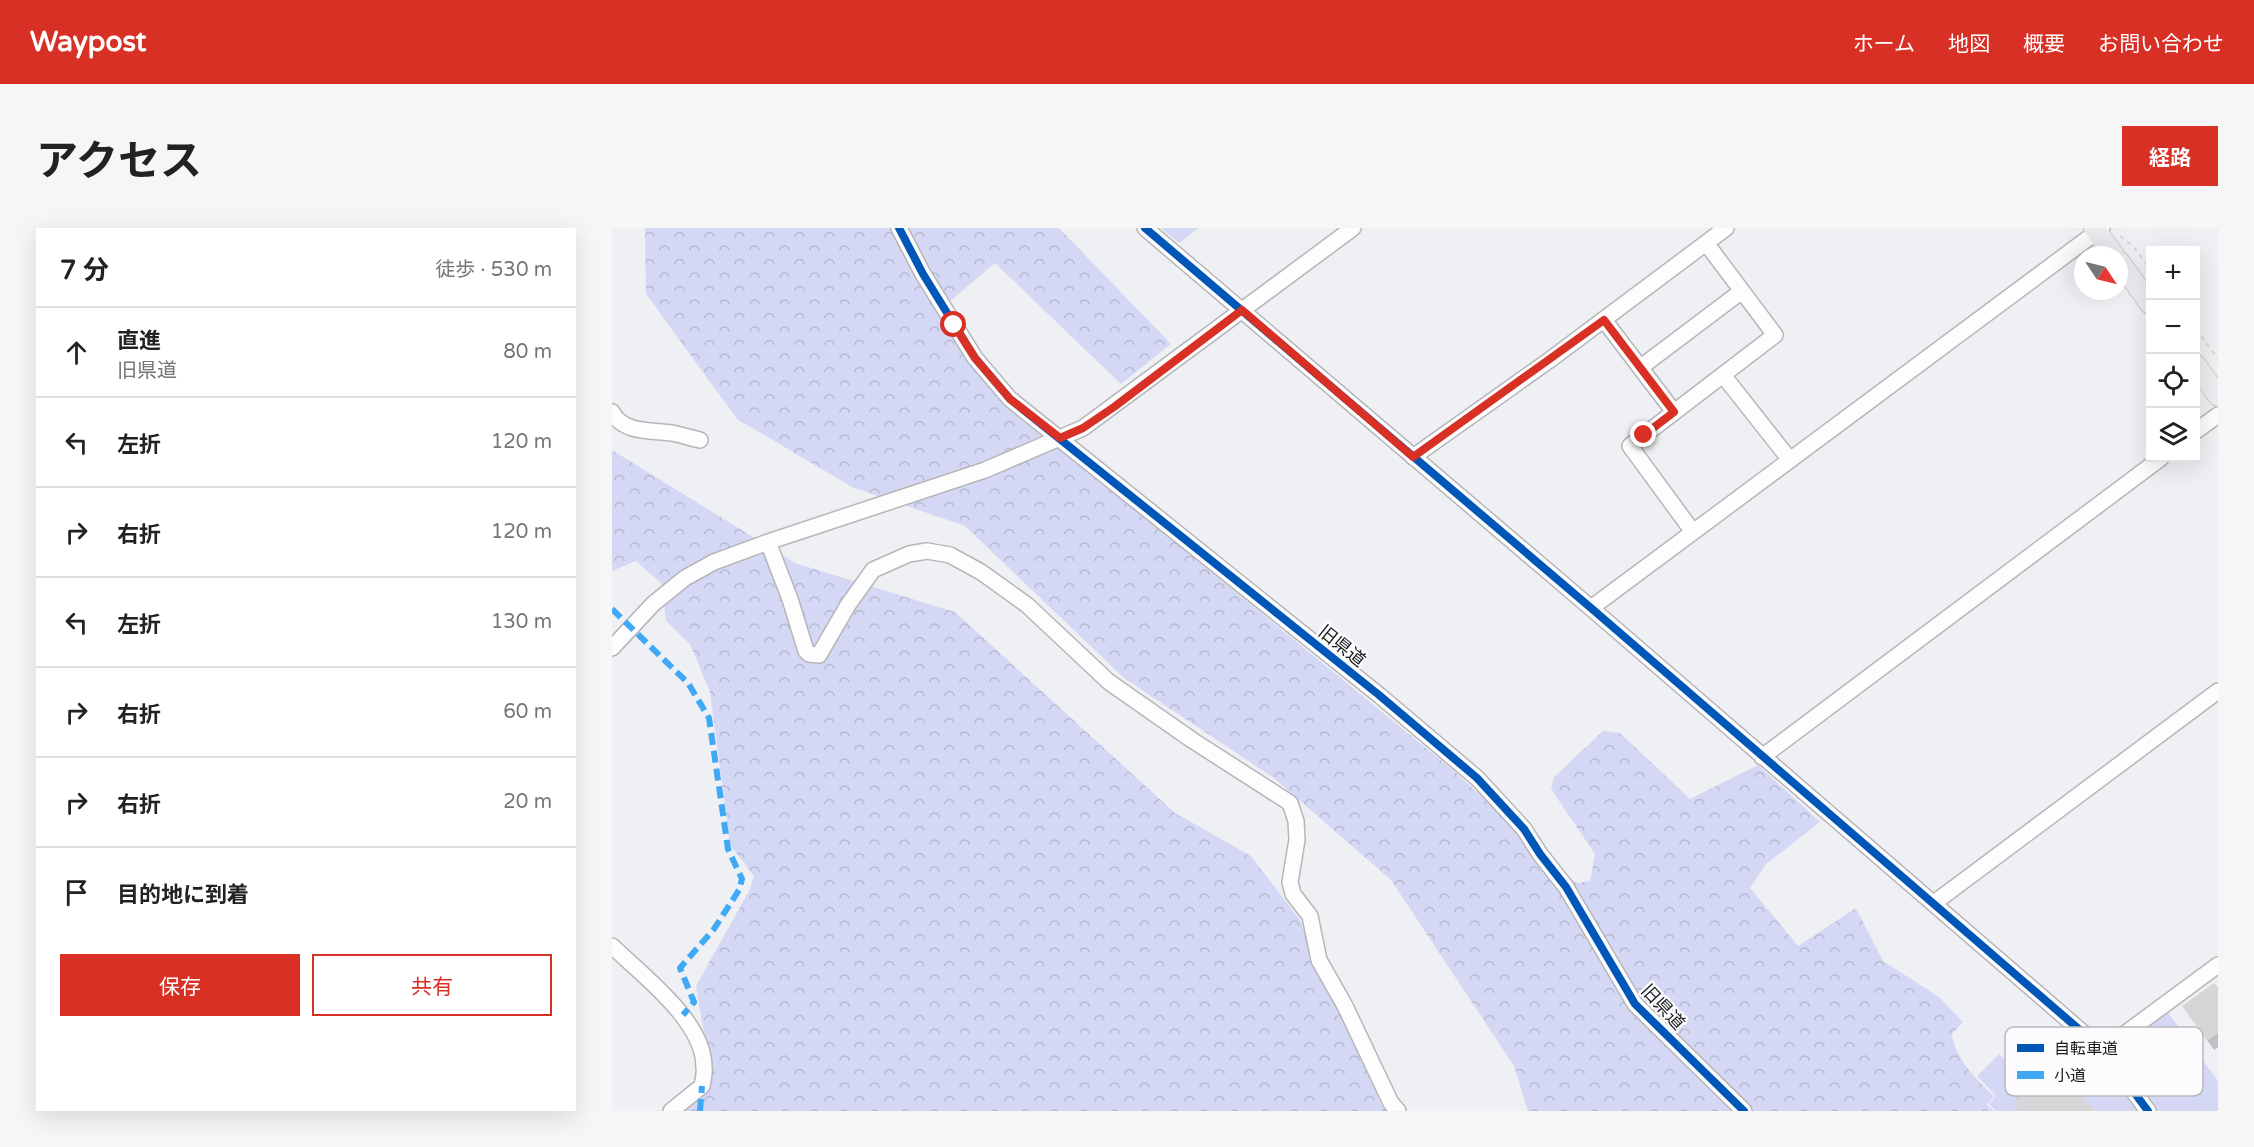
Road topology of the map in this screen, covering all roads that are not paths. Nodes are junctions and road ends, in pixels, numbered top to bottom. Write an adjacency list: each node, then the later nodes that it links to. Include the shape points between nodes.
1 (900, 228): 21 (street, 旧県道, via 923,274 975,358 1010,399)
2 (1145, 228): 11 (street)
3 (1353, 228): 11 (street)
4 (1726, 228): 6 (street)
5 (2098, 229): 7 (main road); 24 (street)
6 (1706, 243): 9 (street); 12 (street)
7 (2108, 246)
8 (2128, 273): 10 (main road)
9 (1742, 291): 13 (street); 15 (street, via 1775,335)
10 (2148, 300)
11 (1242, 310): 21 (street, via 1114,407); 23 (street)
12 (1604, 320): 13 (street); 23 (street)
13 (1641, 367): 18 (street)
14 (2200, 371): 16 (main road)
15 (1723, 375): 18 (street); 24 (street)
16 (2218, 396)
17 (612, 412): 22 (street, via 627,426 642,431)
18 (1674, 412): 26 (street, via 1629,446)
19 (2218, 415): 20 (street)
20 (2200, 428)
21 (1060, 438): 27 (street, via 974,473); 40 (street, 旧県道, via 1477,778 1524,829 1566,888 1635,1004)
22 (700, 440)
23 (1413, 457): 28 (street)
24 (1790, 460): 26 (street)
25 (2156, 462): 31 (street)
26 (1693, 532): 28 (street)
27 (768, 542): 29 (street, via 714,562 685,578 653,604); 39 (street, via 809,654 819,654 873,570 909,554 927,551 950,555 1026,604 1109,682 1290,803 1297,840 1290,882 1293,894 1310,916 1318,960)
28 (1591, 608): 31 (street)
29 (612, 648)
30 (2218, 691): 32 (street)
31 (1762, 757): 32 (street)
32 (1934, 903): 35 (street)
33 (612, 946): 38 (street, via 683,1015 695,1034 705,1066 702,1086)
34 (2218, 965): 36 (street)
35 (2077, 1027)
36 (2134, 1027)
37 (2137, 1096): 41 (street)
38 (671, 1111)
39 (1398, 1111)
40 (1744, 1111)
41 (2148, 1111)

